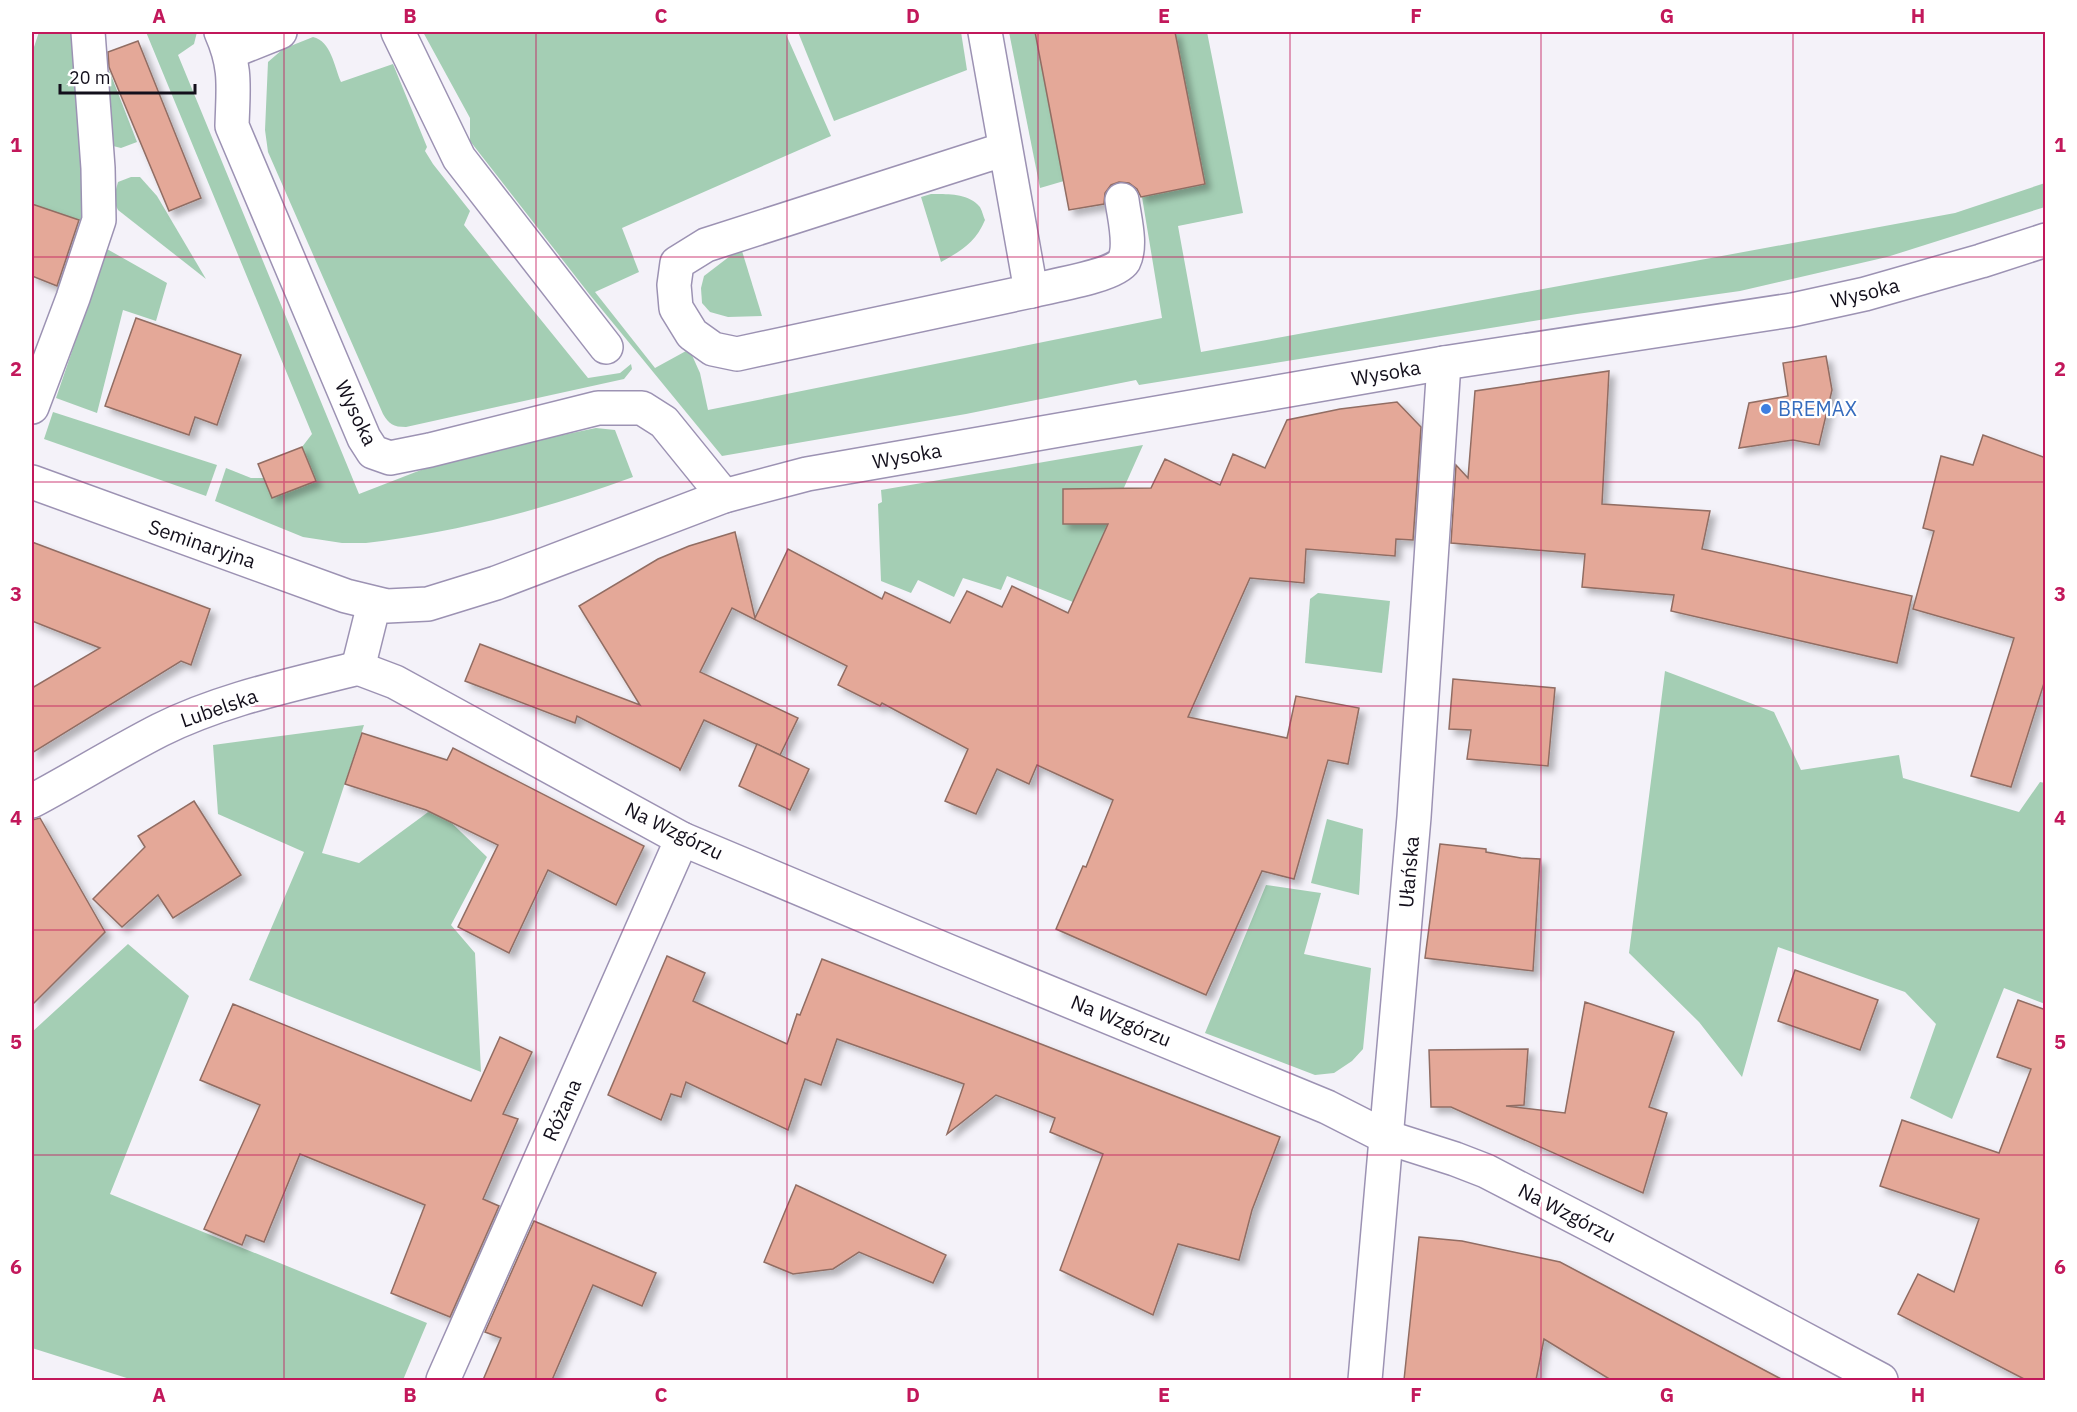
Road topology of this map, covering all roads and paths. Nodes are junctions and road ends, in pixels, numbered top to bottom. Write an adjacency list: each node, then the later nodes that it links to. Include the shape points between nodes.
1 (88, 32): 12 (street, via 99,220)
2 (280, 32): 5 (street, Wysoka)
3 (398, 32): 10 (street, via 459,158)
4 (985, 32): 6 (street)
5 (226, 42): 14 (street, Wysoka, via 234,70 232,126 373,452 390,458 598,408 642,408 664,422)
6 (1005, 149): 9 (street); 9 (street, via 706,245 677,263 676,308 692,334 713,349 737,354)
7 (1122, 200): 9 (street, via 1126,250 1117,269)
8 (2046, 240): 11 (street, Wysoka, via 1865,294 1792,310)
9 (1031, 291)
10 (606, 347)
11 (1444, 363): 14 (street, Wysoka, via 858,464); 19 (street, Ułańska, via 1421,727)
12 (32, 407)
13 (32, 482): 15 (street, Seminaryjna)
14 (724, 496): 15 (street, Wysoka, via 449,599 415,606)
15 (374, 604): 16 (street)
16 (358, 668): 17 (street, Lubelska, via 203,712 161,730); 18 (street, Na Wzgórzu, via 395,682)
17 (32, 801)
18 (682, 839): 19 (street, Na Wzgórzu, via 1327,1107); 20 (street, Różana)
19 (1386, 1137): 21 (street, Ułańska); 22 (street, Na Wzgórzu, via 1486,1171)
20 (443, 1380)
21 (1365, 1380)
22 (1881, 1380)

